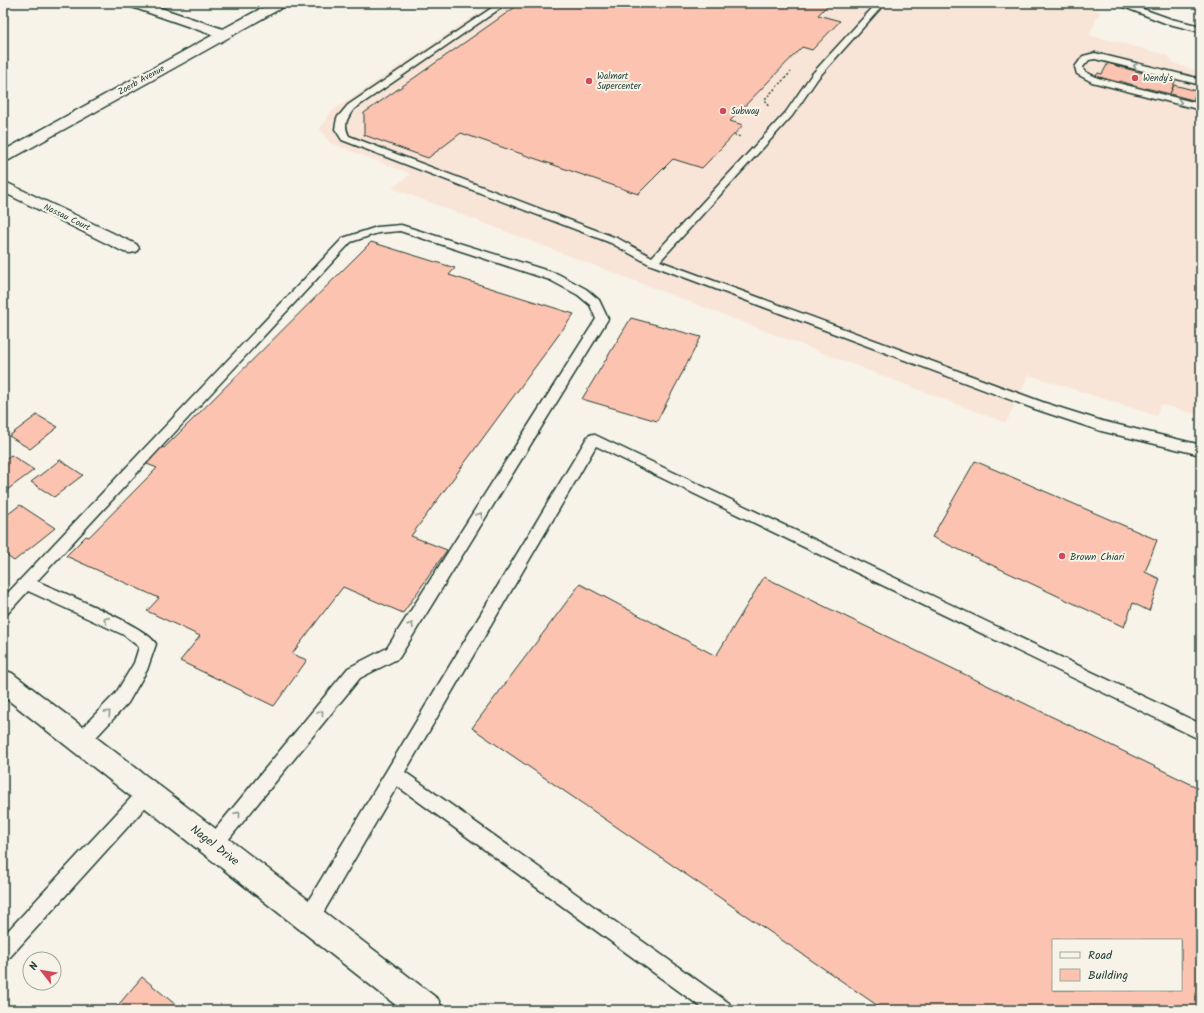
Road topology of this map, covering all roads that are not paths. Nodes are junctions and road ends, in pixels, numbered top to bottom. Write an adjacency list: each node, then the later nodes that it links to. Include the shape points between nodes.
1 (134, 3): 7 (street)
2 (280, 3): 7 (street, Zoerb Avenue)
3 (504, 3): 13 (lane, via 351,107 342,118 340,129 345,138 355,144 615,241)
4 (881, 3): 13 (lane, via 815,76 788,114)
5 (1118, 3): 6 (lane, via 1168,21)
6 (1201, 29)
7 (224, 34): 10 (street, Zoerb Avenue)
8 (1201, 82): 9 (lane, one-way to 9, via 1095,56 1086,58 1079,67 1080,72 1094,80)
9 (1201, 107)
10 (3, 157)
11 (3, 186): 12 (street, Nassau Court)
12 (130, 248)
13 (653, 262): 14 (lane, via 1040,406 1101,426)
14 (1201, 450)
15 (26, 583): 16 (lane); 19 (lane, one-way to 15, via 122,698 141,665 148,644 129,630); 22 (lane, one-way to 15, via 354,673 393,653 602,319 595,303 582,292 554,277 401,228 377,230 347,240)
16 (3, 608)
17 (3, 681): 19 (street, Nagel Drive)
18 (1201, 732): 20 (lane, via 593,439)
19 (81, 741): 21 (street, Nagel Drive)
20 (395, 775): 23 (lane); 26 (lane)
21 (147, 793): 22 (street, Nagel Drive); 24 (lane)
22 (214, 844): 23 (street, Nagel Drive)
23 (309, 918): 25 (street, Nagel Drive)
24 (3, 950)
25 (427, 1010)
26 (722, 1010)

